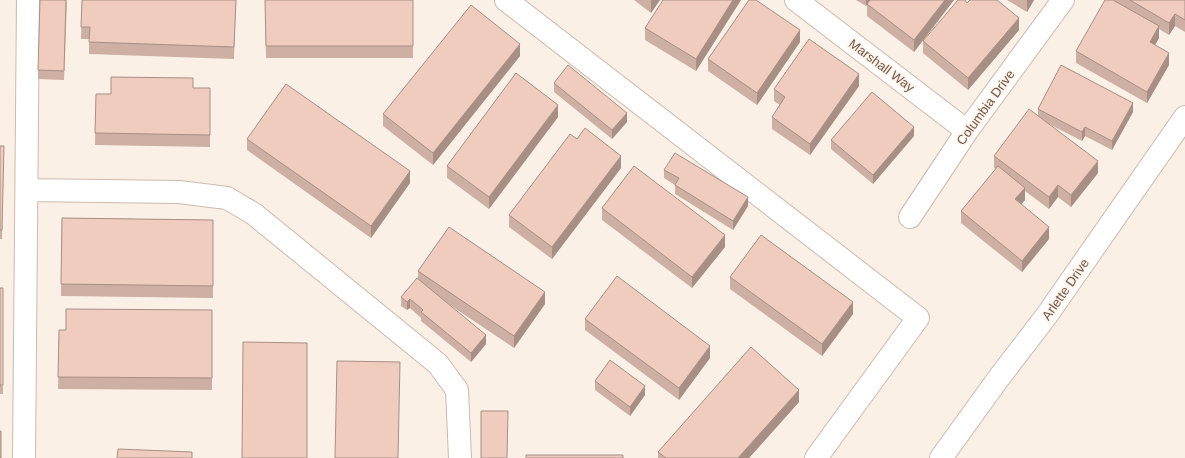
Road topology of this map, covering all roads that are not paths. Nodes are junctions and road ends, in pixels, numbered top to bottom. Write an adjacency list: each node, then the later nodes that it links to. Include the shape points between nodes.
1 (28, 0): 7 (street)
2 (506, 0): 11 (street, via 918,318)
3 (796, 0): 6 (street, Marshall Way)
4 (1063, 0): 6 (street, Columbia Drive)
5 (1185, 117): 12 (street, Arlette Drive, via 1047,315)
6 (967, 131): 8 (street, Columbia Drive)
7 (27, 190): 9 (street); 10 (street, via 178,192 227,198 254,214 438,364 457,390)
8 (910, 217)
9 (24, 458)
10 (460, 458)
11 (816, 458)
12 (941, 458)

